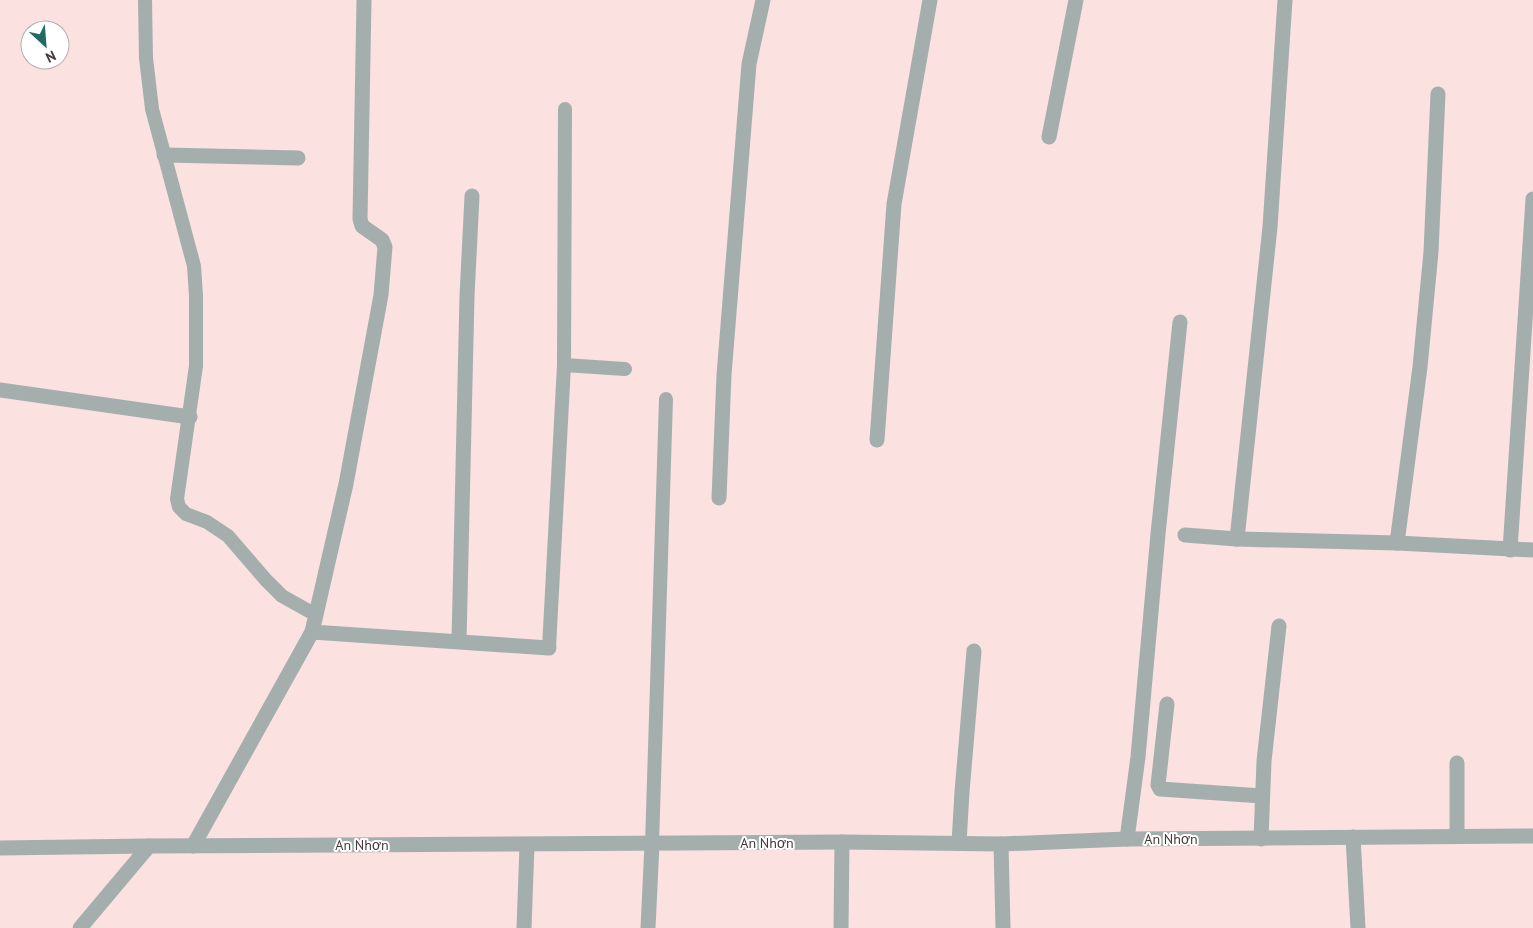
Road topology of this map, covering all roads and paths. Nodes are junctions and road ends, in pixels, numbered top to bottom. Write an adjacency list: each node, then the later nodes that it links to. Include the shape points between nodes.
1 (145, 0): 10 (lane, via 146,58 152,109)
2 (364, 0): 27 (street, via 360,219 362,226 382,240 385,260 348,474)
3 (762, 0): 21 (street, via 750,64 724,375)
4 (930, 0): 20 (street, via 894,204)
5 (1076, 0): 9 (street)
6 (1285, 0): 23 (street, via 1270,227)
7 (1438, 94): 24 (street, via 1431,252)
8 (565, 109): 15 (lane)
9 (1049, 137)
10 (164, 155): 11 (street); 19 (lane, via 194,266 196,366)
11 (298, 158)
12 (472, 196): 30 (street)
13 (1533, 199): 25 (street)
14 (1180, 322): 40 (street)
15 (564, 365): 16 (lane); 31 (lane)
16 (625, 369)
17 (0, 390): 19 (street)
18 (666, 399): 43 (lane)
19 (190, 417): 27 (lane, via 177,499 179,507 228,536 282,596)
20 (877, 440)
21 (719, 498)
22 (1185, 535): 23 (street)
23 (1237, 540): 24 (street)
24 (1397, 543): 25 (street)
25 (1510, 550): 26 (street)
26 (1533, 550)
27 (316, 615): 29 (street)
28 (1279, 626): 35 (street)
29 (312, 632): 30 (street); 47 (street)
30 (459, 641): 31 (street)
31 (549, 648)
32 (974, 651): 42 (street)
33 (1166, 704): 35 (street, via 1160,789)
34 (1456, 763): 36 (street)
35 (1262, 796): 39 (street)
36 (1457, 836): 37 (street, An Nhơn); 38 (street, An Nhơn)
37 (1533, 836)
38 (1353, 837): 39 (street, An Nhơn); 54 (street)
39 (1261, 838): 40 (street, An Nhơn)
40 (1127, 839): 44 (street, An Nhơn)
41 (842, 842): 42 (street, An Nhơn); 43 (street, An Nhơn); 52 (street)
42 (960, 843): 44 (street, An Nhơn)
43 (652, 844): 45 (street, An Nhơn); 51 (street)
44 (1001, 844): 53 (street)
45 (527, 845): 47 (street, An Nhơn); 50 (street)
46 (149, 846): 47 (street, An Nhơn); 48 (street, An Nhơn); 49 (street)
47 (193, 846)
48 (0, 848)
49 (80, 928)
50 (524, 928)
51 (648, 928)
52 (841, 928)
53 (1003, 928)
54 (1358, 928)

